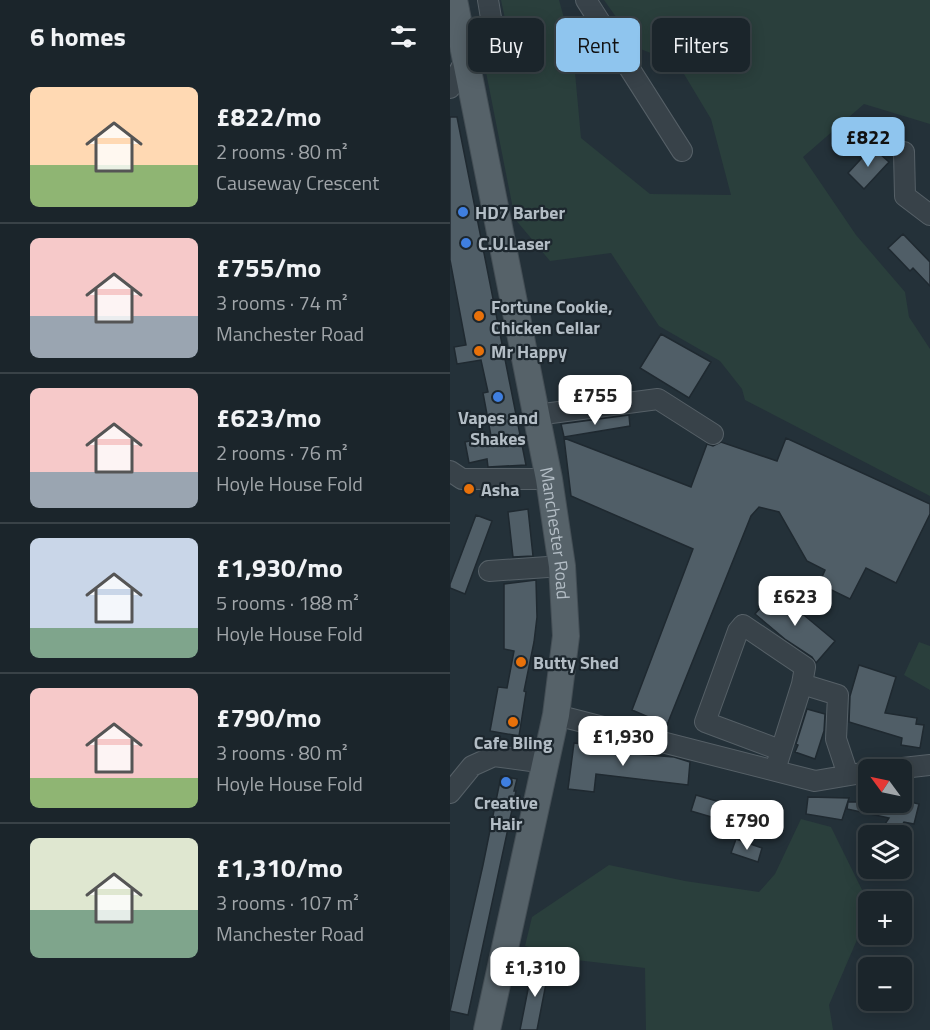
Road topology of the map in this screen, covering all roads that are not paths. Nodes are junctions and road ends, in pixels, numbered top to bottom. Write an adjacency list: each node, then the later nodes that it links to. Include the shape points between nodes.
1 (454, 0): 4 (main road, Manchester Road)
2 (488, 0): 4 (street, via 492,24)
3 (586, 0): 6 (street)
4 (458, 53): 5 (street); 9 (main road, Manchester Road)
5 (450, 88)
6 (682, 151)
7 (904, 152): 8 (street, via 905,196)
8 (930, 215)
9 (536, 415): 10 (street, via 658,399); 12 (main road, Manchester Road)
10 (712, 434)
11 (450, 468): 12 (street, via 462,479)
12 (549, 479): 13 (main road, Manchester Road)
13 (562, 566): 14 (street); 16 (main road, Manchester Road, via 566,636)
14 (489, 571)
15 (802, 684): 17 (street); 17 (street, via 805,667 801,663 743,625 740,627 705,722); 23 (street, via 838,695 836,739)
16 (556, 715): 18 (main road, Manchester Road); 21 (street)
17 (780, 750): 21 (street)
18 (546, 763): 24 (street, via 494,756 472,766); 25 (main road, Manchester Road)
19 (930, 765): 20 (street)
20 (912, 767)
21 (775, 770): 23 (street, via 815,781)
22 (858, 774): 23 (street)
23 (848, 775)
24 (450, 793)
25 (488, 1030)

